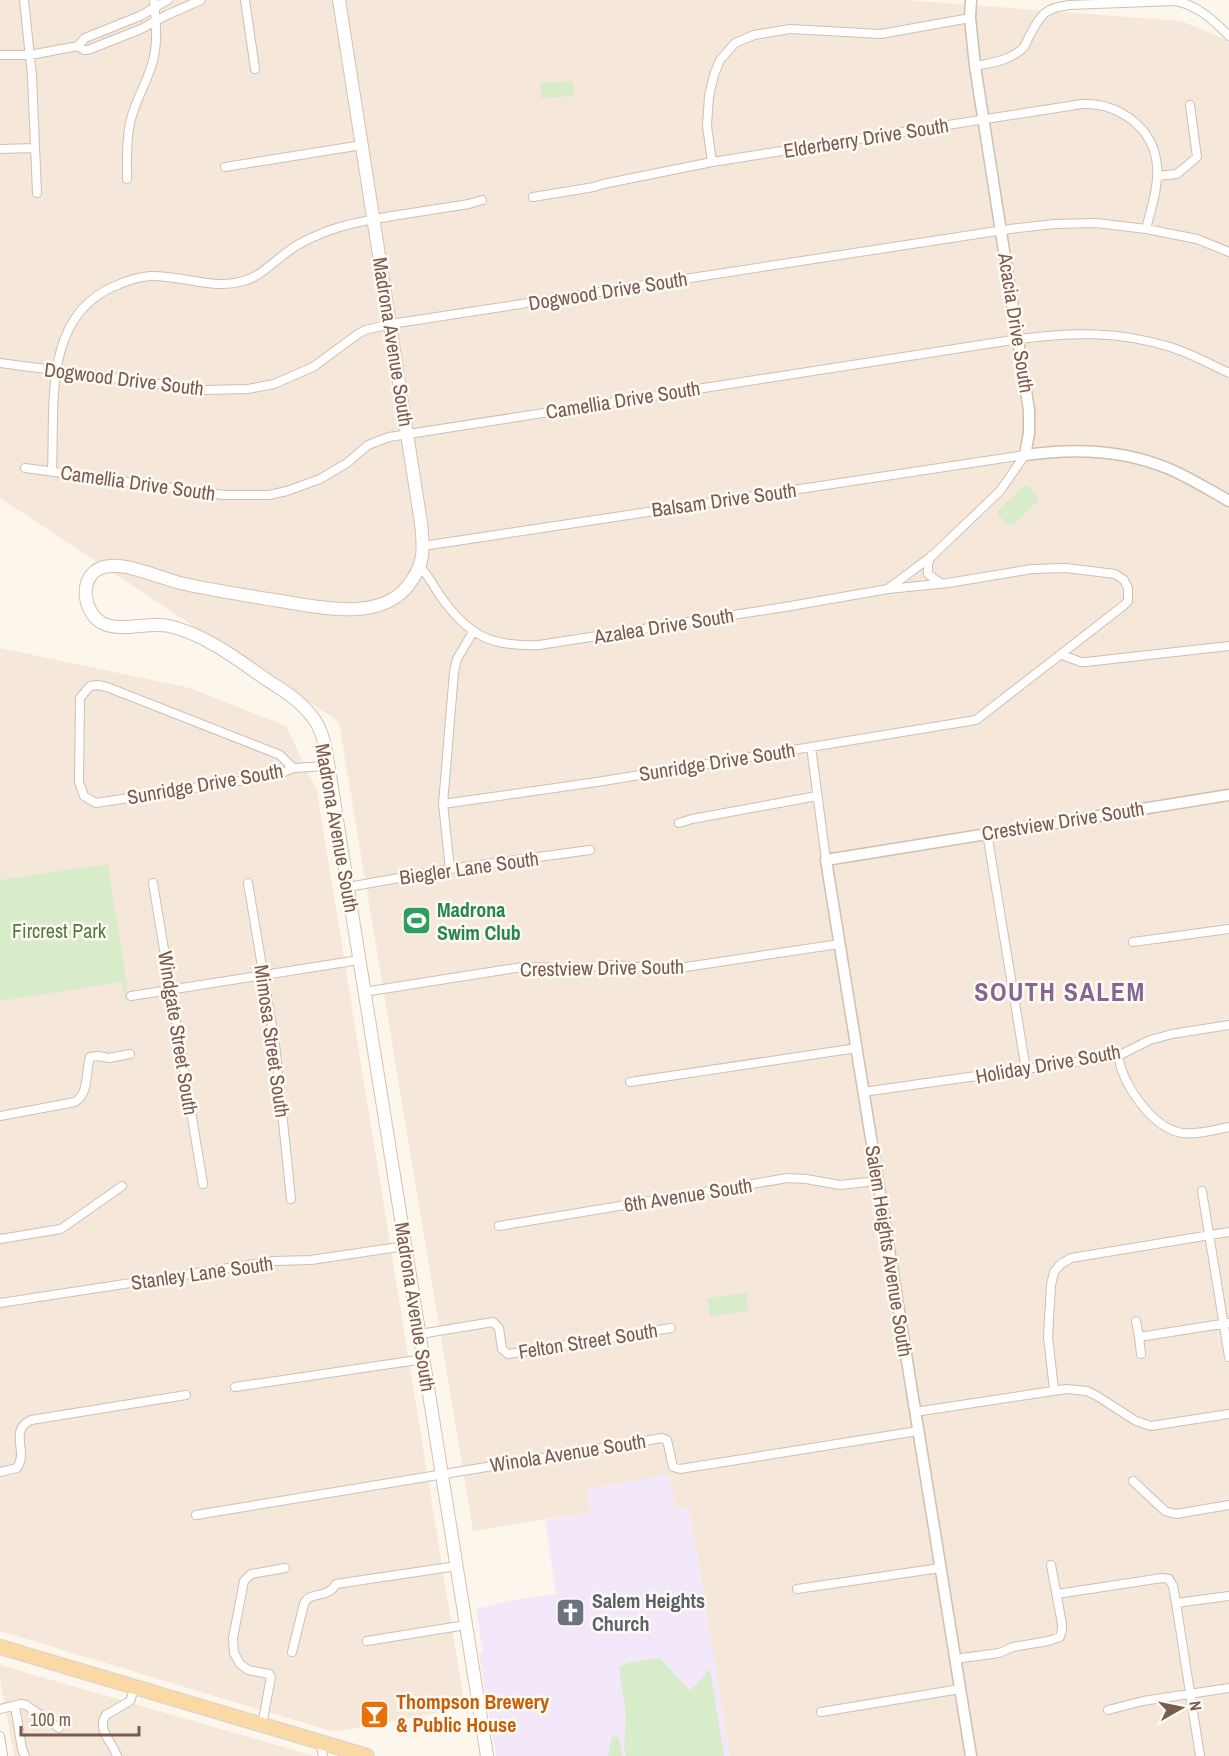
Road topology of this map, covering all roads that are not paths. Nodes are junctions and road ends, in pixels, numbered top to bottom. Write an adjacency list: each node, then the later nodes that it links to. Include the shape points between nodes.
1 (24, 0): 13 (street)
2 (168, 0): 7 (street)
3 (201, 0): 9 (street)
4 (245, 0): 15 (street)
5 (339, 0): 18 (main road, Madrona Avenue South)
6 (970, 0): 8 (street, Acacia Drive South)
7 (154, 4): 9 (street); 11 (street, via 128,22 85,38)
8 (970, 18): 14 (street, Acacia Drive South); 21 (street, via 881,34 790,29 754,35 735,43 720,60 708,96)
9 (156, 21): 11 (street, via 88,50); 24 (street, via 151,68 128,134)
10 (1229, 36): 14 (street, via 1203,12 1181,2 1069,5 1045,11 1023,48 1006,59)
11 (78, 46): 13 (street)
12 (0, 55): 13 (street)
13 (30, 55): 19 (street)
14 (975, 66): 17 (street, Acacia Drive South)
15 (255, 69)
16 (1190, 105): 23 (street, via 1197,157 1177,174)
17 (984, 120): 21 (street, Elderberry Drive South); 23 (street, Elderberry Drive South, via 1099,104 1125,114 1145,132 1155,154); 30 (street, Acacia Drive South)
18 (362, 145): 22 (street); 28 (main road, Madrona Avenue South)
19 (35, 148): 20 (street); 25 (street)
20 (0, 149)
21 (712, 162): 26 (street, Elderberry Drive South)
22 (225, 167)
23 (1157, 176): 29 (street, Elderberry Drive South)
24 (127, 179)
25 (36, 193)
26 (533, 196)
27 (482, 200): 28 (street)
28 (374, 220): 32 (main road, Madrona Avenue South); 35 (street, via 317,235 261,273 240,282 219,284 150,276 105,290 91,299 72,322)
29 (1146, 229): 30 (street, Dogwood Drive South, via 1096,223); 31 (street, Dogwood Drive South, via 1197,239)
30 (1002, 230): 32 (street, Dogwood Drive South); 33 (street, Acacia Drive South)
31 (1229, 252)
32 (391, 324): 35 (street, Dogwood Drive South, via 365,330 300,373 248,389 204,390); 37 (main road, Madrona Avenue South)
33 (1019, 339): 36 (street, Camellia Drive South, via 1099,333 1137,338 1172,347); 37 (street, Camellia Drive South); 38 (street, Acacia Drive South, via 1029,410)
34 (0, 363): 35 (street, Dogwood Drive South)
35 (56, 370): 40 (street)
36 (1229, 373)
37 (408, 434): 40 (street, Camellia Drive South, via 368,446 320,479 269,495 224,495); 42 (main road, Madrona Avenue South)
38 (1025, 455): 41 (street, via 1077,450 1134,458 1167,468); 42 (street, Balsam Drive South); 43 (street, Acacia Drive South, via 1000,491)
39 (25, 468): 40 (street, Camellia Drive South)
40 (52, 471)
41 (1229, 501)
42 (423, 546): 44 (main road, Madrona Avenue South)
43 (932, 556): 45 (street, via 928,574); 46 (street, Acacia Drive South)
44 (420, 567): 48 (street, Azalea Drive South); 52 (main road, Madrona Avenue South, via 394,599 358,609 223,591 118,566 103,567 88,579 88,606 102,622 120,626 161,624 186,632 231,654 297,700 322,733)
45 (940, 583): 46 (street, Azalea Drive South); 47 (street, Azalea Drive South, via 1032,569 1066,568 1115,574 1124,580)
46 (888, 589): 48 (street, Azalea Drive South, via 539,645 509,645)
47 (1129, 594): 50 (street, Sunridge Drive South, via 1123,606)
48 (473, 632): 56 (street, via 454,672)
49 (1229, 646): 50 (street, via 1086,662)
50 (1062, 655): 51 (street, Sunridge Drive South, via 976,720)
51 (811, 747): 55 (street, Salem Heights Avenue South); 56 (street, Sunridge Drive South)
52 (328, 766): 53 (street, Sunridge Drive South); 64 (main road, Madrona Avenue South)
53 (293, 768): 53 (street, Sunridge Drive South, via 280,755 107,687 90,686 80,698 79,782 84,796 96,803 278,775)
54 (1229, 795): 58 (street, Crestview Drive South)
55 (817, 796): 57 (street); 60 (street, Salem Heights Avenue South)
56 (443, 804): 61 (street)
57 (679, 823)
58 (987, 833): 60 (street, Crestview Drive South); 77 (street)
59 (590, 850): 61 (street, Biegler Lane South)
60 (826, 860): 67 (street, Salem Heights Avenue South)
61 (450, 869): 64 (street, Biegler Lane South)
62 (153, 883): 70 (street, Windgate Street South)
63 (248, 883): 69 (street, Mimosa Street South)
64 (348, 887): 68 (main road, Madrona Avenue South)
65 (1229, 929): 66 (street)
66 (1133, 942)
67 (839, 944): 71 (street, Crestview Drive South, via 679,968 522,967); 74 (street, Salem Heights Avenue South)
68 (359, 960): 69 (street); 71 (main road, Madrona Avenue South)
69 (264, 975): 70 (street); 86 (street, Mimosa Street South)
70 (171, 990): 72 (street); 83 (street, Windgate Street South)
71 (364, 992): 91 (main road, Madrona Avenue South)
72 (131, 996)
73 (1229, 1025): 76 (street, Holiday Drive South, via 1150,1040)
74 (856, 1048): 78 (street); 79 (street, Salem Heights Avenue South)
75 (130, 1054): 80 (street, via 90,1056 85,1090 75,1102)
76 (1118, 1056): 77 (street, Holiday Drive South); 81 (street, via 1124,1076 1142,1107 1166,1127 1190,1134)
77 (1026, 1070): 79 (street, Holiday Drive South)
78 (630, 1082)
79 (863, 1092): 82 (street, Salem Heights Avenue South)
80 (0, 1116)
81 (1229, 1127)
82 (877, 1181): 87 (street, 6th Avenue South, via 840,1185 788,1178); 104 (street, Salem Heights Avenue South)
83 (203, 1184)
84 (122, 1186): 90 (street, via 62,1229)
85 (1202, 1191): 89 (street)
86 (291, 1199)
87 (499, 1226)
88 (1229, 1232): 89 (street)
89 (1209, 1236): 94 (street); 102 (street, via 1071,1258 1061,1263 1054,1272 1049,1302)
90 (0, 1239)
91 (405, 1246): 92 (street, Stanley Lane South, via 311,1260 274,1261); 96 (main road, Madrona Avenue South)
92 (0, 1303)
93 (1136, 1321): 97 (street)
94 (1227, 1323): 97 (street); 99 (street)
95 (671, 1328): 96 (street, Felton Street South, via 508,1354 502,1349 499,1328 493,1322)
96 (420, 1334): 100 (main road, Madrona Avenue South)
97 (1138, 1337): 98 (street)
98 (1141, 1354)
99 (1229, 1357)
100 (424, 1359): 101 (street); 108 (main road, Madrona Avenue South)
101 (236, 1387)
102 (1054, 1390): 104 (street); 105 (street, via 1087,1391 1151,1426)
103 (186, 1395): 107 (street, via 31,1420 20,1430 21,1462 17,1468)
104 (915, 1412): 106 (street, Salem Heights Avenue South)
105 (1229, 1414)
106 (918, 1431): 108 (street, Winola Avenue South, via 680,1469 673,1467 669,1443 662,1438); 115 (street, Salem Heights Avenue South)
107 (0, 1472)
108 (442, 1474): 111 (street, Winola Avenue South); 113 (main road, Madrona Avenue South)
109 (1132, 1481): 110 (street, via 1170,1514)
110 (1229, 1505)
111 (196, 1515)
112 (1051, 1565): 117 (street)
113 (457, 1566): 120 (main road, Madrona Avenue South); 123 (street, via 336,1584 327,1593 310,1596 304,1604)
114 (285, 1568): 133 (street, via 251,1574 244,1581 233,1638 240,1664 271,1677)
115 (940, 1568): 116 (street); 124 (street, Salem Heights Avenue South)
116 (797, 1590)
117 (1057, 1594): 119 (street, via 1162,1578 1173,1586); 124 (street, via 1060,1637 999,1653)
118 (1229, 1596): 119 (street)
119 (1176, 1603): 128 (street)
120 (466, 1625): 121 (street); 141 (main road, Madrona Avenue South)
121 (367, 1641)
122 (0, 1647): 125 (main road)
123 (292, 1652)
124 (955, 1659): 127 (street, Salem Heights Avenue South)
125 (135, 1687): 133 (main road); 139 (street, via 130,1701 103,1719 103,1728)
126 (1229, 1688): 128 (street)
127 (960, 1689): 132 (street); 142 (street, Salem Heights Avenue South)
128 (1191, 1694): 131 (street); 143 (street)
129 (15, 1706): 130 (street); 134 (street, via 26,1705); 138 (street)
130 (0, 1709)
131 (1108, 1710)
132 (821, 1712)
133 (262, 1725): 136 (main road)
134 (59, 1728)
135 (0, 1736): 137 (street)
136 (321, 1749): 140 (main road)
137 (3, 1756)
138 (25, 1756)
139 (117, 1756)
140 (367, 1756)
141 (487, 1756)
142 (971, 1756)
143 (1200, 1756)

